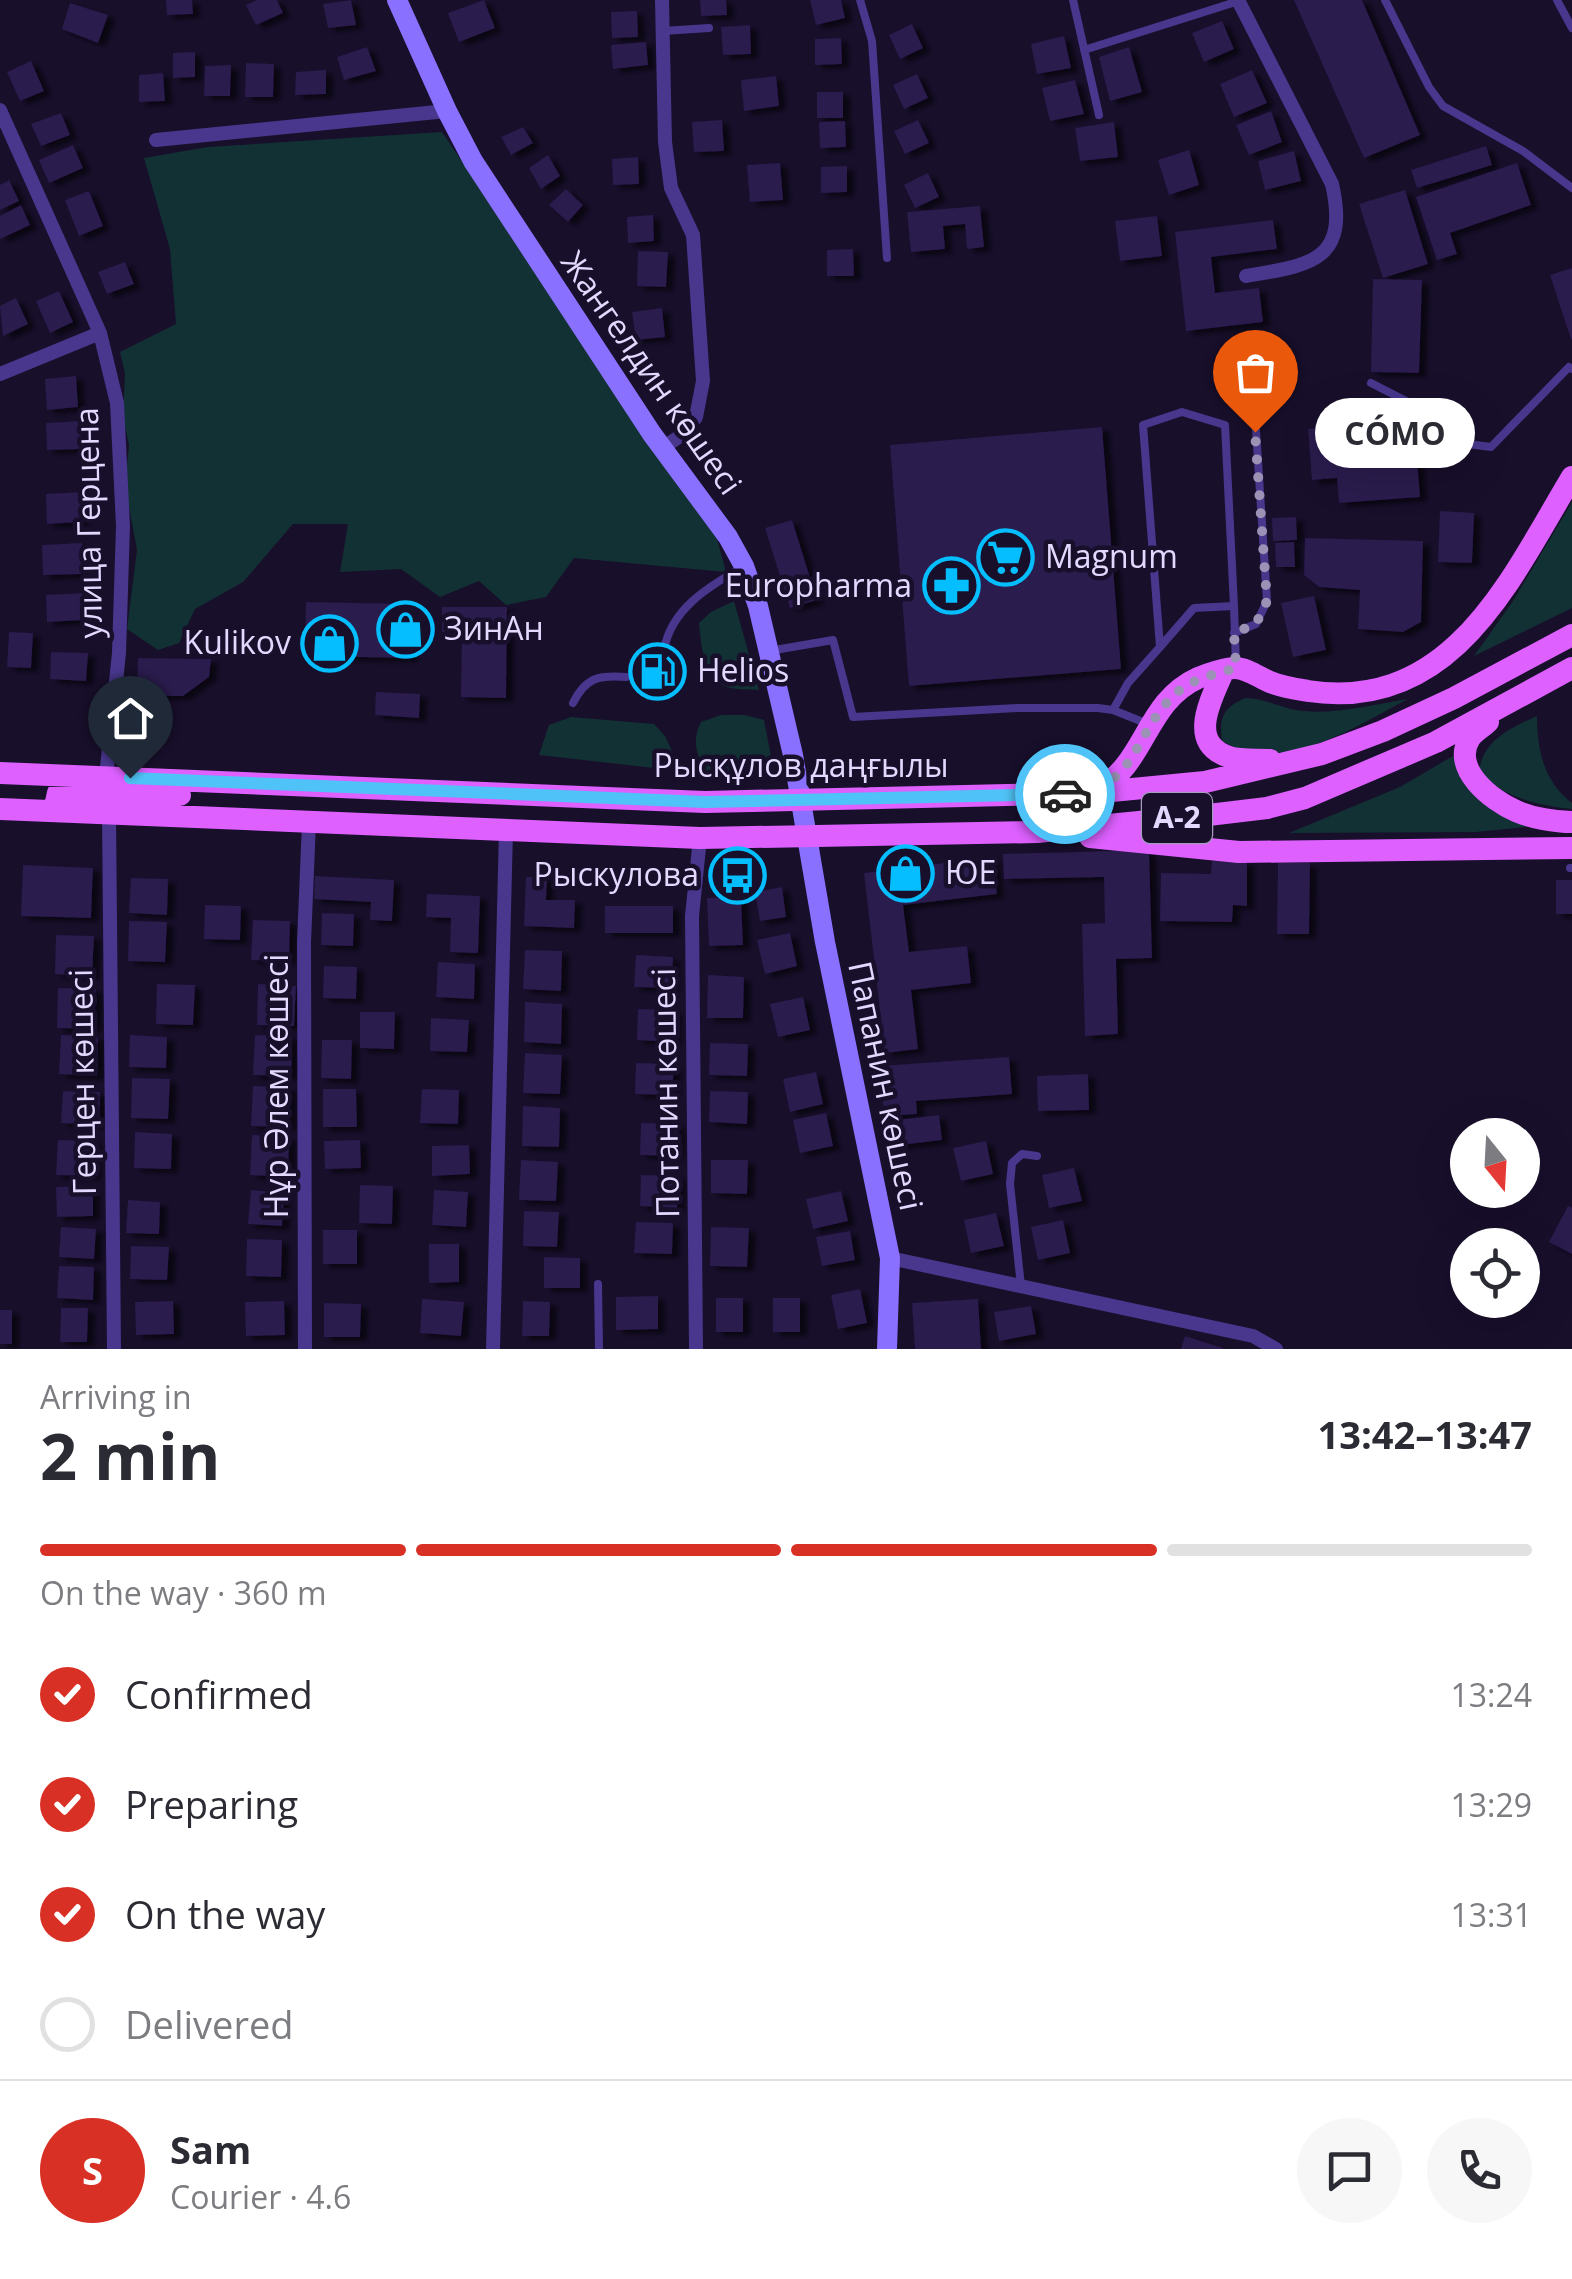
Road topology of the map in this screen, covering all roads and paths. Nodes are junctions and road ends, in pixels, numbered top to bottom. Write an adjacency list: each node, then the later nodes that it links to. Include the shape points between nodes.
1 (397, 0): 13 (main road, Жангелдин көшесі)
2 (662, 0): 10 (street)
3 (860, 0): 17 (lane, via 872,41)
4 (1073, 0): 11 (lane)
5 (1238, 0): 11 (lane); 18 (street, via 1332,184 1338,209 1318,259)
6 (1385, 0): 16 (lane, via 1444,106 1523,150)
7 (1557, 0): 9 (lane)
8 (709, 28): 10 (lane)
9 (1572, 28)
10 (664, 31): 24 (street, via 665,142 671,188 693,235 703,380 696,417)
11 (1084, 50): 14 (lane)
12 (0, 110): 19 (street, улица Герцена)
13 (447, 111): 15 (street); 24 (main road, Жангелдин көшесі, via 518,232)
14 (1099, 116)
15 (156, 140)
16 (1572, 188)
17 (887, 258)
18 (1246, 276)
19 (100, 333): 21 (street); 42 (street, улица Герцена, via 117,403 123,526)
20 (1572, 370): 22 (lane, via 1491,447 1430,439 1418,406)
21 (0, 374)
22 (1370, 383)
23 (1254, 399): 28 (lane, via 1267,601 1256,624)
24 (662, 448): 26 (main road, Жангелдин көшесі)
25 (1572, 477): 34 (main road, via 1486,618 1418,674 1379,690 1327,694)
26 (744, 566): 31 (lane, via 680,612); 32 (main road, Жангелдин көшесі)
27 (1234, 606): 28 (lane); 30 (lane, via 1194,608); 30 (lane, via 1225,425 1182,412 1143,425)
28 (1234, 633): 34 (lane)
29 (1572, 635): 40 (main road, Рысқұлов даңғылы, via 1383,731)
30 (1160, 647): 38 (lane)
31 (664, 650)
32 (769, 651): 38 (lane, via 833,640 853,717); 46 (main road, Жангелдин көшесі)
33 (1572, 668): 36 (main road, Рысқұлов даңғылы / A-2)
34 (1229, 670): 39 (main road, via 1198,678); 40 (main road, via 1203,722 1215,748 1229,757)
35 (626, 677): 37 (lane, via 587,681)
36 (1522, 694): 50 (main road, via 1471,737 1466,765 1474,781 1516,811); 53 (main road, Рысқұлов даңғылы / A-2, via 1436,742 1305,798)
37 (574, 703)
38 (1113, 710): 39 (lane)
39 (1148, 724): 45 (main road, via 1123,771)
40 (1294, 762): 45 (main road, Рысқұлов даңғылы, via 1205,782)
41 (0, 774): 42 (main road, Рысқұлов даңғылы)
42 (106, 776): 43 (main road, Рысқұлов даңғылы)
43 (205, 781): 44 (main road, Рысқұлов даңғылы); 48 (main road, via 196,795 63,791)
44 (465, 792): 46 (main road, Рысқұлов даңғылы); 51 (main road, via 459,802 324,798)
45 (1091, 793): 46 (main road, Рысқұлов даңғылы)
46 (801, 801): 54 (main road, Папанин көшесі)
47 (0, 809): 48 (main road, Рысқұлов даңғылы / A-2)
48 (54, 811): 49 (main road, Рысқұлов даңғылы / A-2)
49 (109, 814): 51 (main road, Рысқұлов даңғылы / A-2); 61 (street, Герцен көшесі)
50 (1572, 822)
51 (309, 823): 52 (main road, Рысқұлов даңғылы / A-2); 62 (street, Нұр Әлем көшесі)
52 (506, 830): 55 (main road, Рысқұлов даңғылы / A-2); 63 (street)
53 (1036, 832): 54 (main road, Рысқұлов даңғылы / A-2); 56 (main road, via 1239,852)
54 (807, 837): 55 (main road, Рысқұлов даңғылы / A-2); 58 (main road, Папанин көшесі)
55 (700, 838): 65 (street, Потанин көшесі, via 692,916)
56 (1571, 861)
57 (1037, 1156): 60 (lane, via 1022,1154 1012,1163)
58 (890, 1258): 60 (street); 66 (main road, Папанин көшесі)
59 (598, 1284): 64 (lane)
60 (1022, 1286): 67 (street, via 1253,1336)
61 (114, 1349)
62 (305, 1349)
63 (493, 1349)
64 (599, 1349)
65 (696, 1349)
66 (887, 1349)
67 (1276, 1349)

